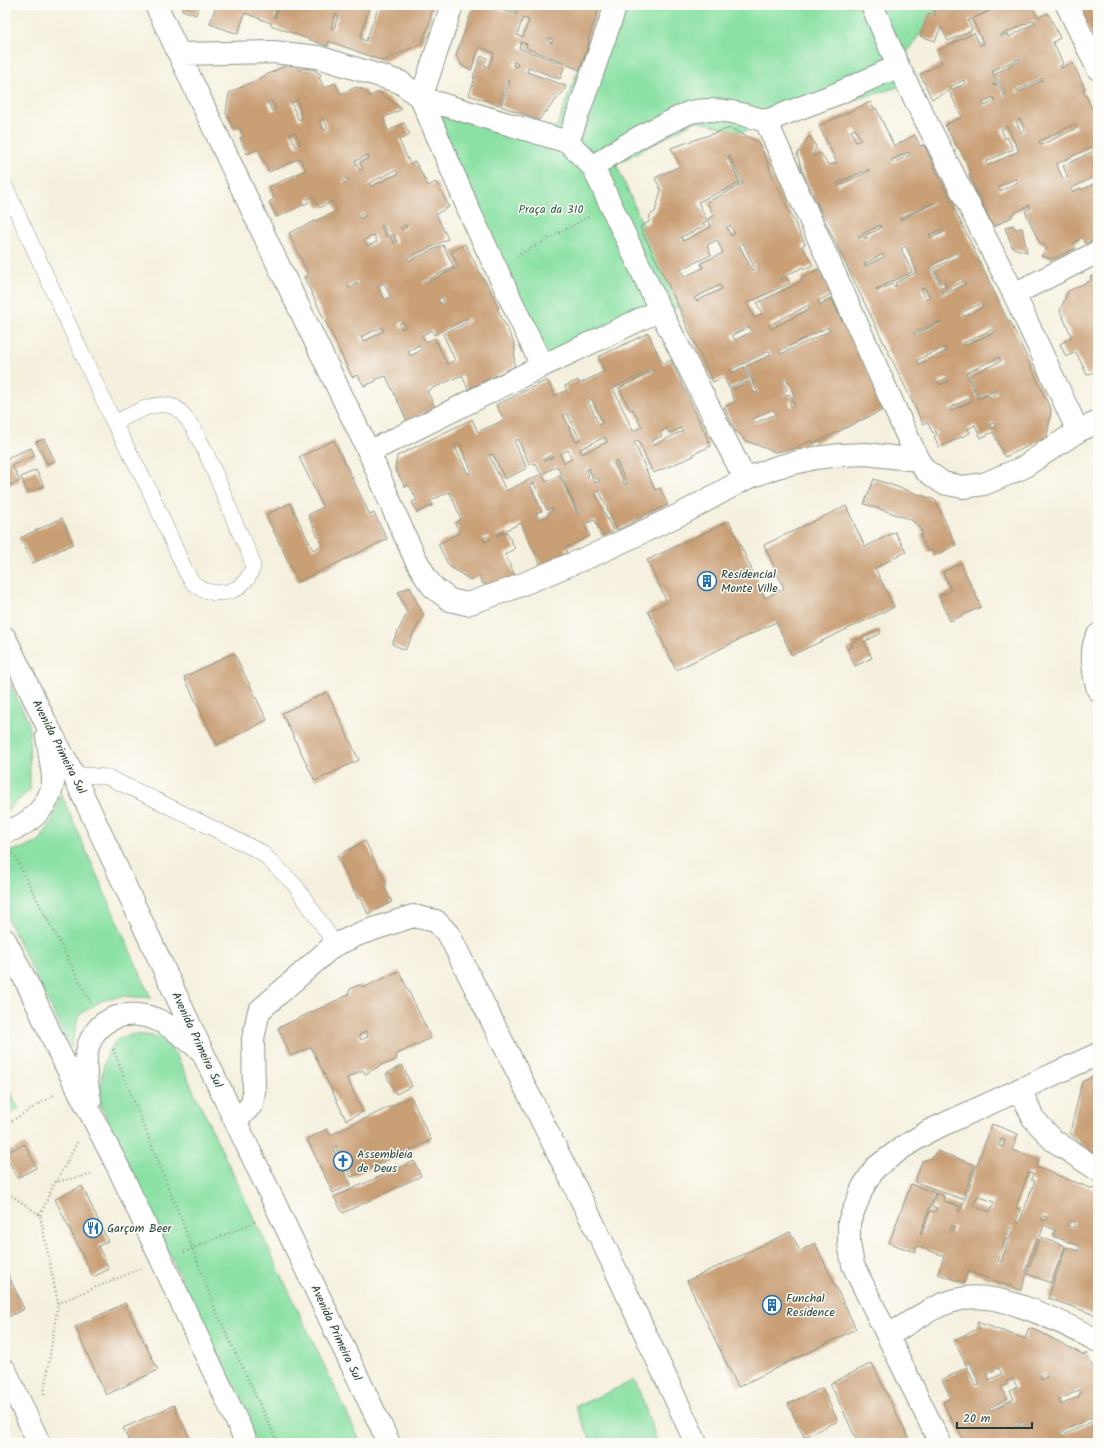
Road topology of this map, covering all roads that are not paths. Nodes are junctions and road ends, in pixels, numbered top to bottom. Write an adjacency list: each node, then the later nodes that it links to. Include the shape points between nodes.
1 (156, 5): 6 (street)
2 (452, 5): 9 (street)
3 (616, 5): 11 (street)
4 (872, 5): 7 (street)
5 (1067, 5): 8 (street)
6 (179, 54): 9 (street, via 272,52 318,57 400,82); 21 (street)
7 (898, 66): 10 (street, via 839,93); 15 (street)
8 (1098, 69)
9 (422, 98): 11 (street); 17 (street, via 471,215)
10 (766, 121): 12 (street, via 742,113 715,110 691,112 651,130); 22 (street)
11 (568, 142): 12 (street)
12 (593, 167): 16 (street)
13 (5, 186): 19 (lane)
14 (1098, 252): 15 (street)
15 (1014, 294): 20 (street)
16 (660, 310): 17 (street); 23 (street)
17 (542, 366): 21 (street)
18 (1098, 422): 20 (street)
19 (114, 423): 19 (lane, via 148,487 184,570 193,583 203,590 214,593 238,588 248,578 253,567 251,558 199,440 182,413 174,407 147,407)
20 (1078, 431): 22 (street, via 1022,468 984,484 963,487 943,483 925,470)
21 (369, 452): 23 (street, via 400,525 427,579 442,595 467,604 598,553 685,512)
22 (918, 460): 23 (street, via 866,454 841,455 777,467)
23 (745, 479)
24 (1098, 635): 26 (street, via 1093,652)
25 (5, 638): 27 (street, Avenida Primeira Sul)
26 (1098, 690)
27 (45, 721): 28 (street, Avenida Primeira Sul); 29 (street, via 53,783 48,798 39,813 25,824)
28 (73, 774): 31 (lane, via 107,778 260,852 295,885); 32 (street, Avenida Primeira Sul)
29 (5, 832)
30 (5, 940): 35 (street)
31 (333, 946): 36 (street, via 259,1011 253,1039 252,1104); 44 (street, via 358,934 413,916 436,921 449,935 606,1249)
32 (202, 1051): 35 (street, via 161,1022 145,1016 122,1015 102,1024 93,1034 85,1060); 36 (street, Avenida Primeira Sul)
33 (1098, 1054): 34 (street)
34 (1020, 1089): 37 (street, via 1033,1118 1052,1140); 38 (street, via 929,1131 875,1168 863,1187 849,1222 849,1243 853,1265)
35 (92, 1116): 42 (street)
36 (236, 1121): 43 (street, Avenida Primeira Sul)
37 (1098, 1170)
38 (888, 1336): 39 (street, via 921,1314 948,1302 979,1297 1029,1309 1069,1325); 45 (street)
39 (1098, 1341)
40 (5, 1370): 41 (street)
41 (39, 1443)
42 (247, 1443)
43 (389, 1443)
44 (696, 1443)
45 (940, 1443)

